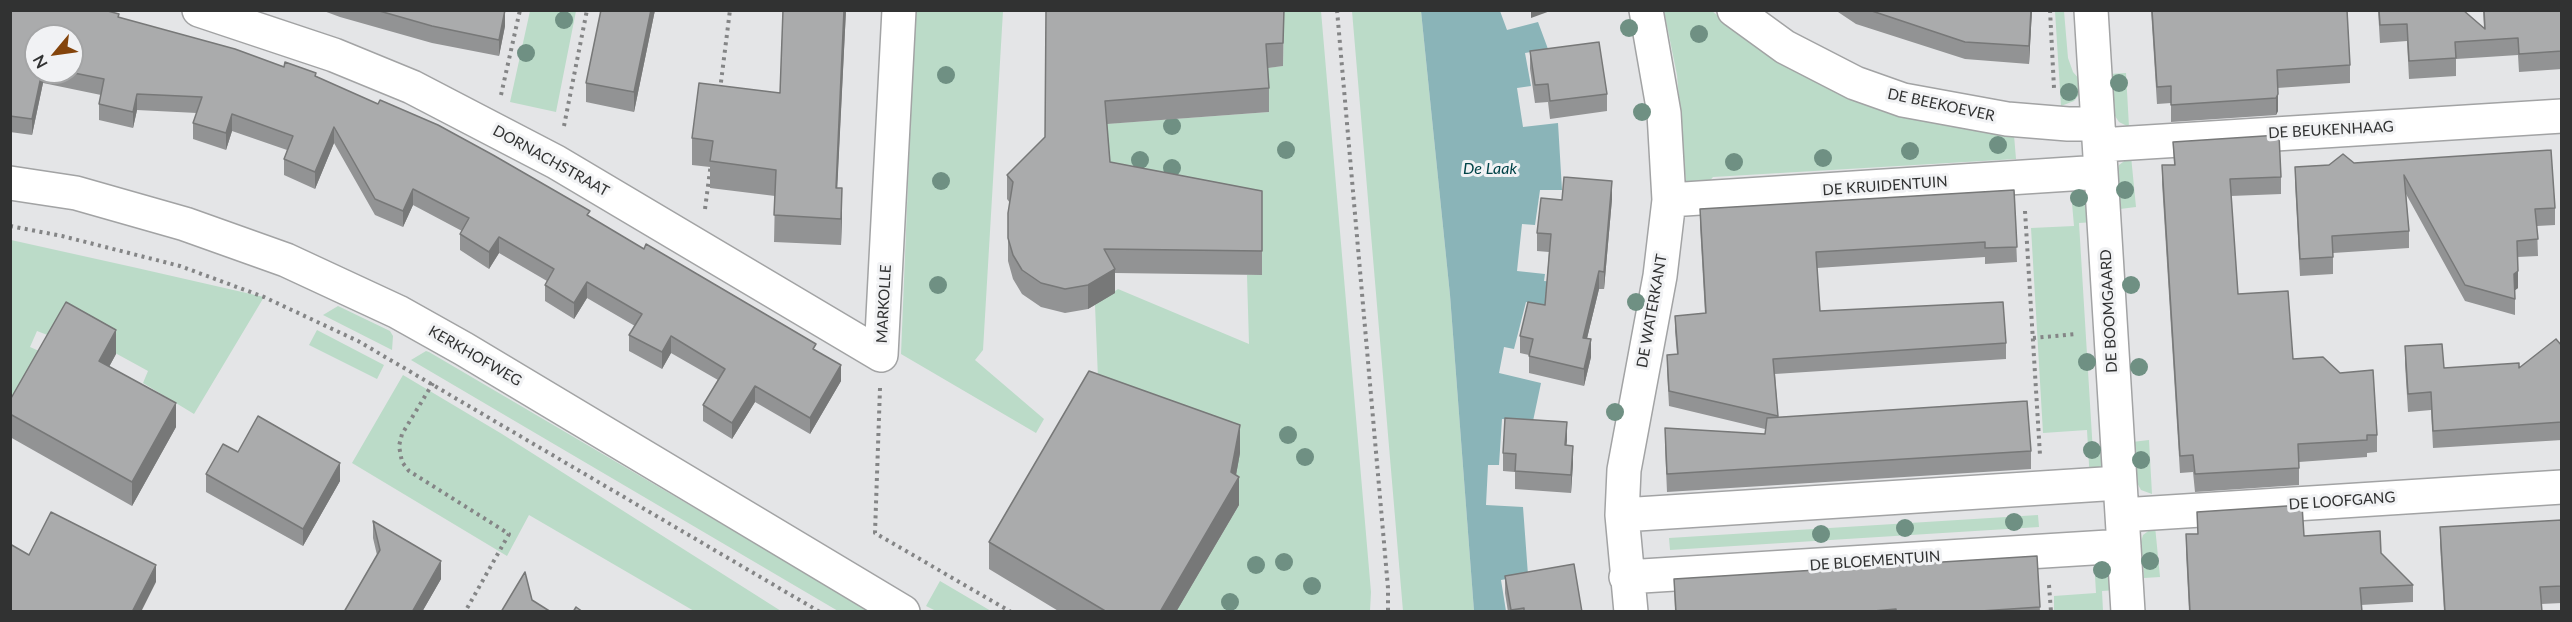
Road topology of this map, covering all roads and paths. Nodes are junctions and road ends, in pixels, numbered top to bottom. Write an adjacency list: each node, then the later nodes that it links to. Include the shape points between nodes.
1 (199, 10): 14 (street, DORNACHSTRAAT, via 334,55 412,87)
2 (520, 10): 14 (path)
3 (587, 10): 17 (path)
4 (730, 10): 11 (path)
5 (900, 10): 25 (street, MARKOLLE)
6 (1337, 10): 38 (path)
7 (1646, 10): 20 (street, DE WATERKANT, via 1664,113)
8 (1734, 10): 13 (street, DE BEEKOEVER, via 1785,47 1855,82 1903,100 2007,119)
9 (2050, 10): 13 (path)
10 (2091, 10): 15 (street, DE BOOMGAARD)
11 (720, 93)
12 (2562, 117): 15 (street, DE BEUKENHAAG)
13 (2056, 123): 15 (street, DE BEEKOEVER)
14 (493, 128): 17 (street, DORNACHSTRAAT)
15 (2100, 147): 18 (street, DE KRUIDENTUIN); 23 (street, DE BOOMGAARD)
16 (712, 152): 22 (path)
17 (556, 162): 22 (street, DORNACHSTRAAT)
18 (2022, 177): 20 (street, DE KRUIDENTUIN); 24 (path)
19 (10, 183): 36 (street, KERKHOFWEG, via 76,193 185,224 286,260 398,312)
20 (1669, 200): 30 (street, DE WATERKANT, via 1658,287 1627,449)
21 (10, 226): 26 (path, via 120,250 232,285 358,341)
22 (700, 247): 25 (street, DORNACHSTRAAT)
23 (2111, 332): 24 (path); 27 (street, DE BOOMGAARD)
24 (2033, 338): 28 (path)
25 (881, 355): 37 (path, MARKOLLE, via 875,533)
26 (433, 383): 34 (path, via 402,434 402,462 409,471 509,534); 35 (path)
27 (2119, 483): 28 (street); 31 (street, DE BOOMGAARD)
28 (2042, 488): 30 (street)
29 (2562, 488): 31 (street, DE LOOFGANG)
30 (1622, 515): 33 (street, DE WATERKANT)
31 (2123, 530): 32 (street, DE BLOEMENTUIN); 41 (street, DE BOOMGAARD)
32 (2048, 551): 33 (street, DE BLOEMENTUIN); 40 (path)
33 (1626, 577): 39 (street, DE WATERKANT)
34 (465, 612)
35 (820, 612)
36 (903, 612)
37 (1011, 612)
38 (1388, 612)
39 (1631, 612)
40 (2051, 612)
41 (2128, 612)

